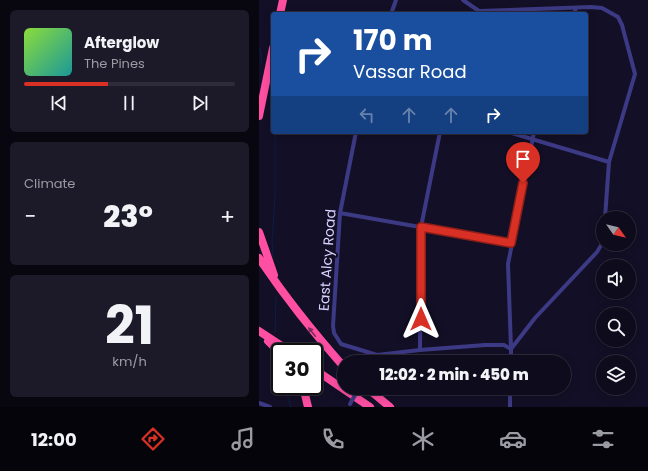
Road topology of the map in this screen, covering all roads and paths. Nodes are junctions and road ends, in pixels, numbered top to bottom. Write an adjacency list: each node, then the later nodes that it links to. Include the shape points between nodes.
1 (283, 0): 5 (highway)
2 (396, 0): 6 (street)
3 (463, 0): 7 (street)
4 (576, 8): 7 (street); 8 (street); 16 (street, via 602,8 617,17 622,25 635,74)
5 (280, 12)
6 (392, 12)
7 (479, 12)
8 (575, 12)
9 (271, 58): 10 (highway)
10 (259, 115)
11 (356, 134): 18 (street, East Alcy Road)
12 (440, 134): 19 (street)
13 (515, 134): 15 (street)
14 (533, 134): 15 (street)
15 (531, 139): 16 (street); 21 (street)
16 (609, 162): 17 (street)
17 (606, 211)
18 (340, 213): 19 (street); 30 (street, East Alcy Road, via 334,334 341,344)
19 (421, 227): 21 (street); 29 (street)
20 (259, 232): 24 (highway)
21 (511, 243): 28 (street, via 508,264)
22 (598, 251): 28 (street, via 535,318)
23 (259, 258): 24 (highway)
24 (281, 290): 32 (highway, one-way to 24)
25 (259, 331): 26 (highway); 27 (highway)
26 (277, 343)
27 (271, 344)
28 (511, 349): 29 (street, via 504,345); 31 (street)
29 (420, 350): 30 (street)
30 (377, 355)
31 (511, 355)
32 (337, 359)
33 (323, 375): 42 (highway)
34 (305, 395): 41 (highway)
35 (355, 395): 39 (street, bridge)
36 (375, 395): 43 (highway)
37 (510, 395): 44 (street)
38 (259, 403): 40 (street)
39 (349, 406)
40 (270, 407)
41 (308, 407)
42 (370, 407)
43 (390, 407)
44 (509, 407)

